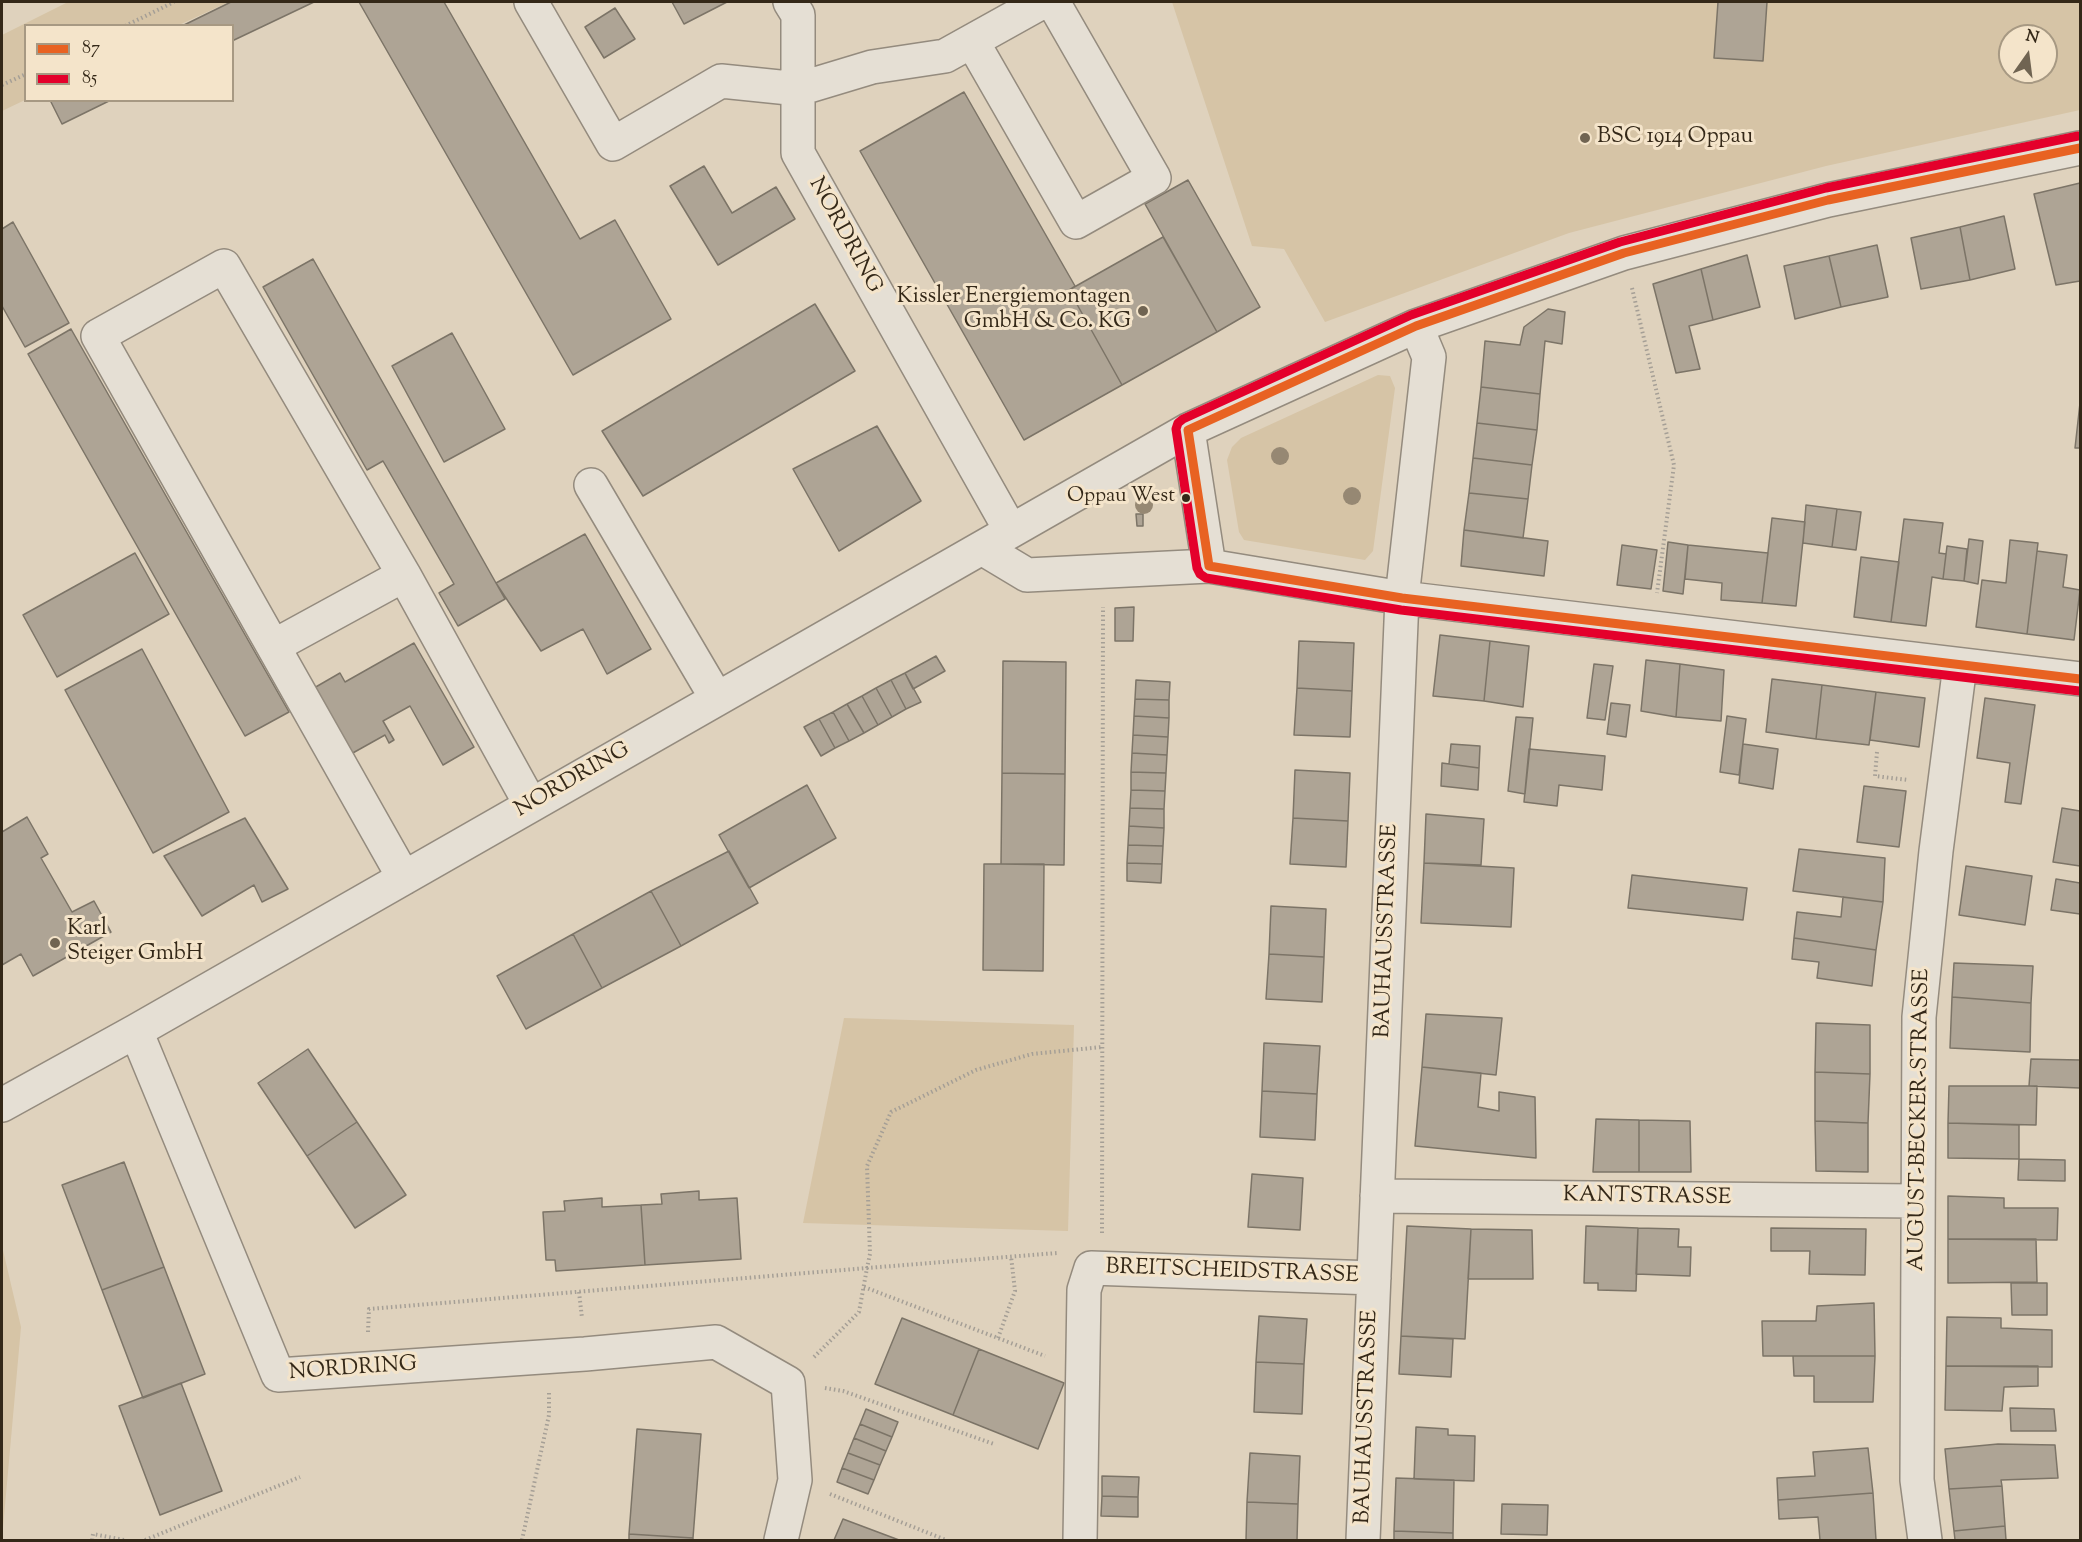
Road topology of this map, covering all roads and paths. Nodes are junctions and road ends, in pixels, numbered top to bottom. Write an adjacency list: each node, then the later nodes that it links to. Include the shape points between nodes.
1 (174, 2): 6 (path)
2 (531, 2): 10 (street, via 613,144 721,81)
3 (790, 2): 10 (street, NORDRING, via 798,15)
4 (1042, 2): 7 (street)
5 (1053, 2): 7 (street, via 1154,178 1076,222)
6 (129, 24)
7 (972, 40): 10 (street, via 945,56 872,67)
8 (24, 75): 9 (path)
9 (2, 85)
10 (799, 89): 16 (street, NORDRING, via 798,153)
11 (2080, 148): 12 (street, NORDRING, via 1828,200)
12 (1624, 253): 13 (street, NORDRING); 22 (path, via 1674,465)
13 (1416, 326): 14 (street, NORDRING); 21 (street, BAUHAUSSTRASSE, via 1429,357)
14 (1188, 430): 16 (street, NORDRING); 18 (street)
15 (591, 485): 26 (street)
16 (1011, 531): 17 (street, NORDRING)
17 (982, 548): 19 (street, via 1027,575); 26 (street, NORDRING)
18 (1209, 566): 19 (street); 21 (street)
19 (1103, 571): 32 (path)
20 (404, 575): 23 (street); 23 (street, via 224,266 98,336); 29 (street)
21 (1402, 598): 22 (street); 34 (street, BAUHAUSSTRASSE)
22 (1653, 629): 24 (street)
23 (274, 646): 30 (street)
24 (1960, 665): 25 (street); 28 (street, AUGUST-BECKER-STRASSE)
25 (2080, 679)
26 (717, 699): 29 (street, NORDRING)
27 (1877, 752): 28 (path, via 1875,776)
28 (1944, 784): 35 (street, AUGUST-BECKER-STRASSE, via 1919,1017)
29 (531, 805): 30 (street, NORDRING)
30 (404, 878): 31 (street, NORDRING)
31 (136, 1030): 33 (street, NORDRING); 43 (street, NORDRING, via 278,1375)
32 (1102, 1047): 37 (path, via 1032,1054 976,1070 891,1112 867,1167); 38 (path, via 1102,1239)
33 (2, 1105)
34 (1377, 1196): 35 (street, KANTSTRASSE); 39 (street, BAUHAUSSTRASSE)
35 (1917, 1201): 57 (street, AUGUST-BECKER-STRASSE, via 1917,1480)
36 (1011, 1256): 37 (path); 38 (path, via 1070,1252); 41 (path, via 1015,1291)
37 (867, 1268): 40 (path); 43 (path, via 369,1309)
38 (1090, 1268): 39 (street, BREITSCHEIDSTRASSE); 44 (street, via 1084,1290)
39 (1374, 1278): 56 (street, BAUHAUSSTRASSE)
40 (864, 1287): 41 (path); 45 (path, via 859,1312)
41 (998, 1338): 44 (path)
42 (549, 1356): 43 (street, NORDRING); 45 (street, NORDRING, via 716,1342); 52 (path, via 549,1415)
43 (367, 1370)
44 (1084, 1371): 55 (street)
45 (788, 1383): 46 (path, via 843,1391); 48 (street)
46 (994, 1444)
47 (300, 1478): 51 (path)
48 (795, 1480): 53 (street); 54 (path)
49 (92, 1540): 50 (path, via 93,1534)
50 (124, 1540)
51 (145, 1540)
52 (522, 1540)
53 (782, 1540)
54 (946, 1540)
55 (1080, 1540)
56 (1362, 1540)
57 (1925, 1540)

